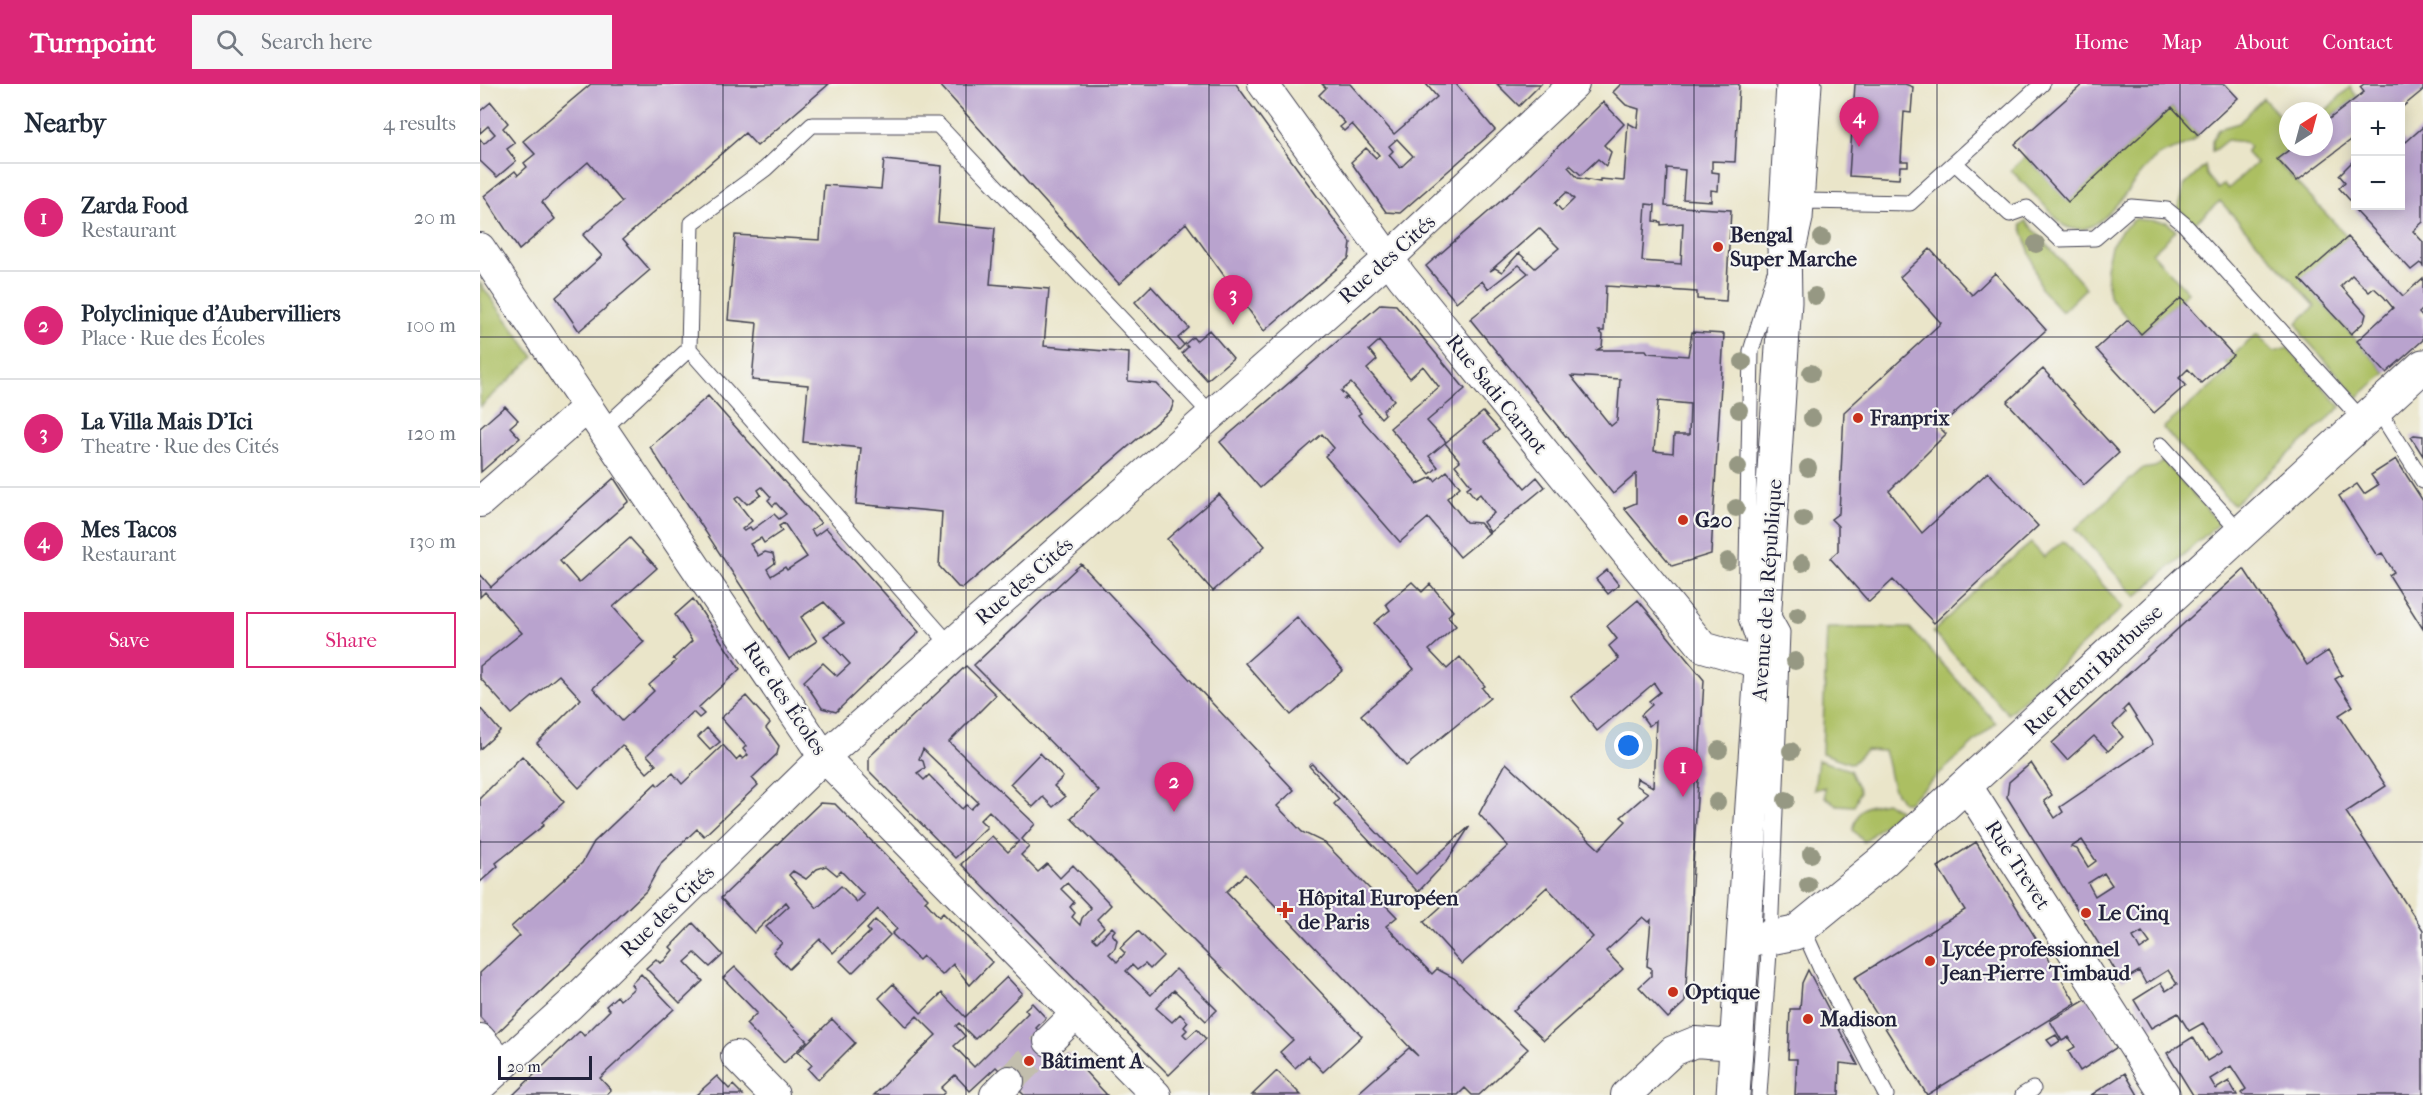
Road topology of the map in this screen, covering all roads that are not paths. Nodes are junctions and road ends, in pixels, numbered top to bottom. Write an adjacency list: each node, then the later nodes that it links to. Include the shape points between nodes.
1 (1263, 84): 10 (street, Rue Sadi Carnot)
2 (1574, 84): 10 (street, Rue des Cités)
3 (1793, 84): 8 (main road, Avenue de la République)
4 (1814, 84): 7 (lane)
5 (2042, 84): 6 (lane)
6 (1955, 163): 7 (lane, via 1910,203); 14 (lane, via 2010,214 2027,208 2060,239 2095,238 2131,207 2167,210)
7 (1806, 201): 11 (lane)
8 (1784, 243): 11 (main road, Avenue de la République); 23 (lane, via 1751,351 1746,618)
9 (480, 248): 16 (street, Rue des Écoles)
10 (1388, 259): 15 (street, Rue des Cités); 23 (street, Rue Sadi Carnot, via 1702,647)
11 (1785, 302): 21 (main road, Avenue de la République)
12 (689, 350): 15 (lane, via 692,223 765,169 813,125 938,125); 16 (lane); 22 (lane)
13 (2423, 366): 14 (main road, Rue Henri Barbusse)
14 (2370, 414): 18 (lane); 20 (main road, Rue Henri Barbusse)
15 (1212, 415): 22 (street, Rue des Cités)
16 (595, 418): 19 (street); 24 (street, Rue des Écoles)
17 (2161, 445): 20 (lane)
18 (2423, 481)
19 (480, 502)
20 (2241, 533): 25 (main road, Rue Henri Barbusse)
21 (1767, 606): 23 (main road, Avenue de la République); 27 (lane, via 1782,632)
22 (951, 646): 24 (street, Rue des Cités)
23 (1762, 664): 27 (main road, Avenue de la République)
24 (824, 758): 28 (street, Rue des Écoles); 33 (street, Rue des Cités, via 570,1005)
25 (1967, 786): 26 (main road, Rue Henri Barbusse); 41 (street, Rue Trevet)
26 (1802, 927): 27 (main road, Rue Henri Barbusse, via 1795,933); 40 (lane)
27 (1757, 938): 31 (main road, Avenue de la République); 39 (lane)
28 (1076, 1014): 30 (street); 36 (street, Rue des Écoles)
29 (480, 1039): 33 (street)
30 (1049, 1041)
31 (1735, 1045): 37 (street, via 1695,1042 1673,1052); 38 (main road, Avenue de la République)
32 (736, 1056): 35 (street)
33 (502, 1065): 34 (street, Rue des Cités)
34 (480, 1086)
35 (774, 1095)
36 (1156, 1095)
37 (1626, 1095)
38 (1733, 1095)
39 (1759, 1095)
40 (1886, 1095)
41 (2165, 1095)

